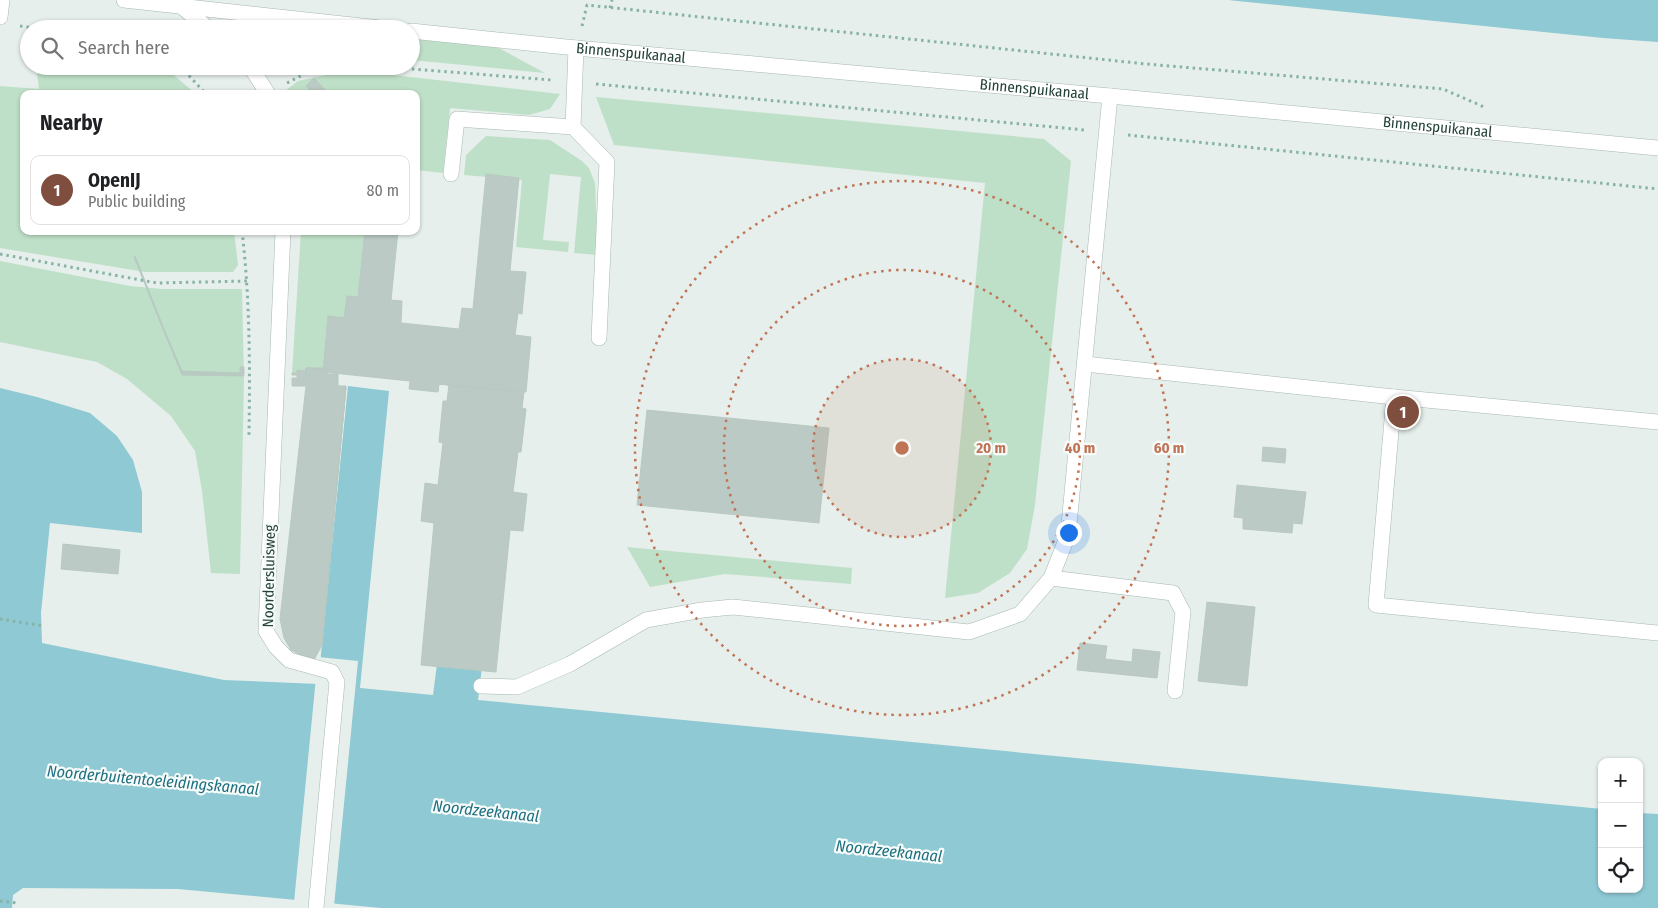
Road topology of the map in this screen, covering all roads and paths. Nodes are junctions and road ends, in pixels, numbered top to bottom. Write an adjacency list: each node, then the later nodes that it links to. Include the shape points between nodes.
1 (2, 0): 6 (street)
2 (124, 0): 4 (street)
3 (611, 0): 5 (path)
4 (182, 7): 7 (street); 8 (street)
5 (610, 8): 10 (path, via 587,5); 20 (path, via 1146,64 1443,89)
6 (0, 17)
7 (199, 20)
8 (304, 20)
9 (420, 32): 10 (street, Binnenspuikanaal)
10 (576, 48): 15 (street); 19 (street, Binnenspuikanaal)
11 (420, 70): 15 (path)
12 (188, 75): 16 (path)
13 (256, 75): 17 (street)
14 (301, 75): 18 (path)
15 (576, 82): 21 (street); 22 (path)
16 (202, 90)
17 (266, 90)
18 (273, 90)
19 (1110, 96): 22 (street); 23 (street, Binnenspuikanaal)
20 (1492, 110)
21 (574, 128): 24 (street, via 457,119); 29 (street, via 607,162)
22 (1107, 132): 25 (path); 30 (street)
23 (1658, 148)
24 (451, 174)
25 (1658, 189)
26 (282, 235): 41 (street, Noordersluisweg, via 266,631 289,660 332,672 337,682)
27 (0, 254): 28 (path, via 157,283)
28 (248, 281)
29 (598, 338)
30 (1085, 364): 31 (street); 33 (street, via 1068,535)
31 (1394, 397): 32 (street); 36 (street, via 1376,606)
32 (1658, 422)
33 (1051, 578): 37 (street, via 1020,614 969,632 733,608 702,610 646,620 570,664 517,687); 38 (street, via 1173,593 1183,612)
34 (0, 619): 35 (path)
35 (44, 626)
36 (1658, 633)
37 (481, 686)
38 (1175, 691)
39 (0, 901): 40 (path)
40 (17, 903)
41 (316, 908)

